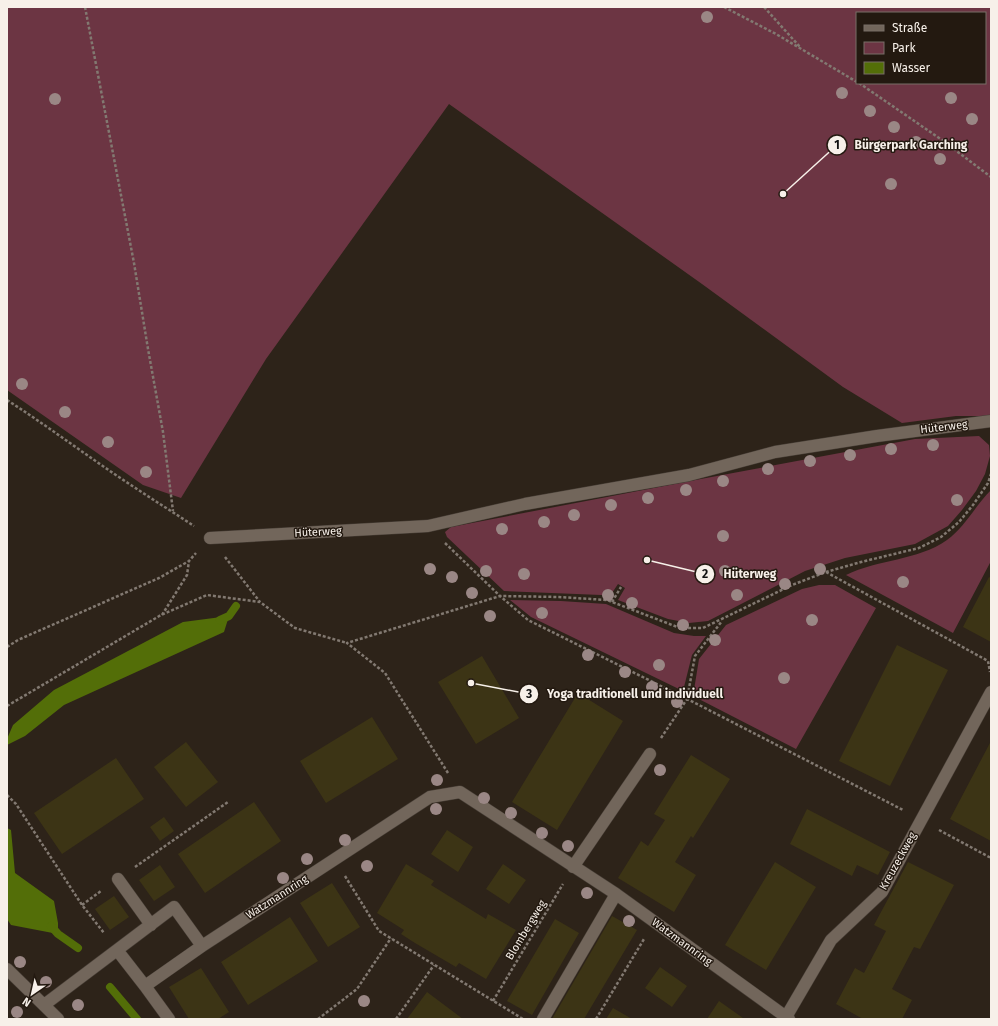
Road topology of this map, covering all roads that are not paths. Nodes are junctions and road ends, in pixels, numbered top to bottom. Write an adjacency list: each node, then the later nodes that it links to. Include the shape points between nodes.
1 (991, 421): 2 (street, Hüterweg, via 775,452 689,475 525,504 428,526)
2 (210, 538)
3 (991, 692): 14 (street, Kreuzeckweg, via 882,892 831,940)
4 (650, 754): 5 (street)
5 (573, 867): 7 (street, Watzmannring); 9 (street, Watzmannring, via 460,792 430,797)
6 (118, 879): 8 (street)
7 (616, 894): 14 (street, Watzmannring); 17 (street)
8 (151, 925): 9 (street, via 174,907); 10 (street)
9 (202, 946): 12 (street, Watzmannring)
10 (117, 950): 12 (street); 13 (street)
11 (7, 969): 13 (street)
12 (145, 986): 16 (street)
13 (44, 1005): 15 (street)
14 (788, 1018)
15 (58, 1019)
16 (169, 1019)
17 (543, 1019)

